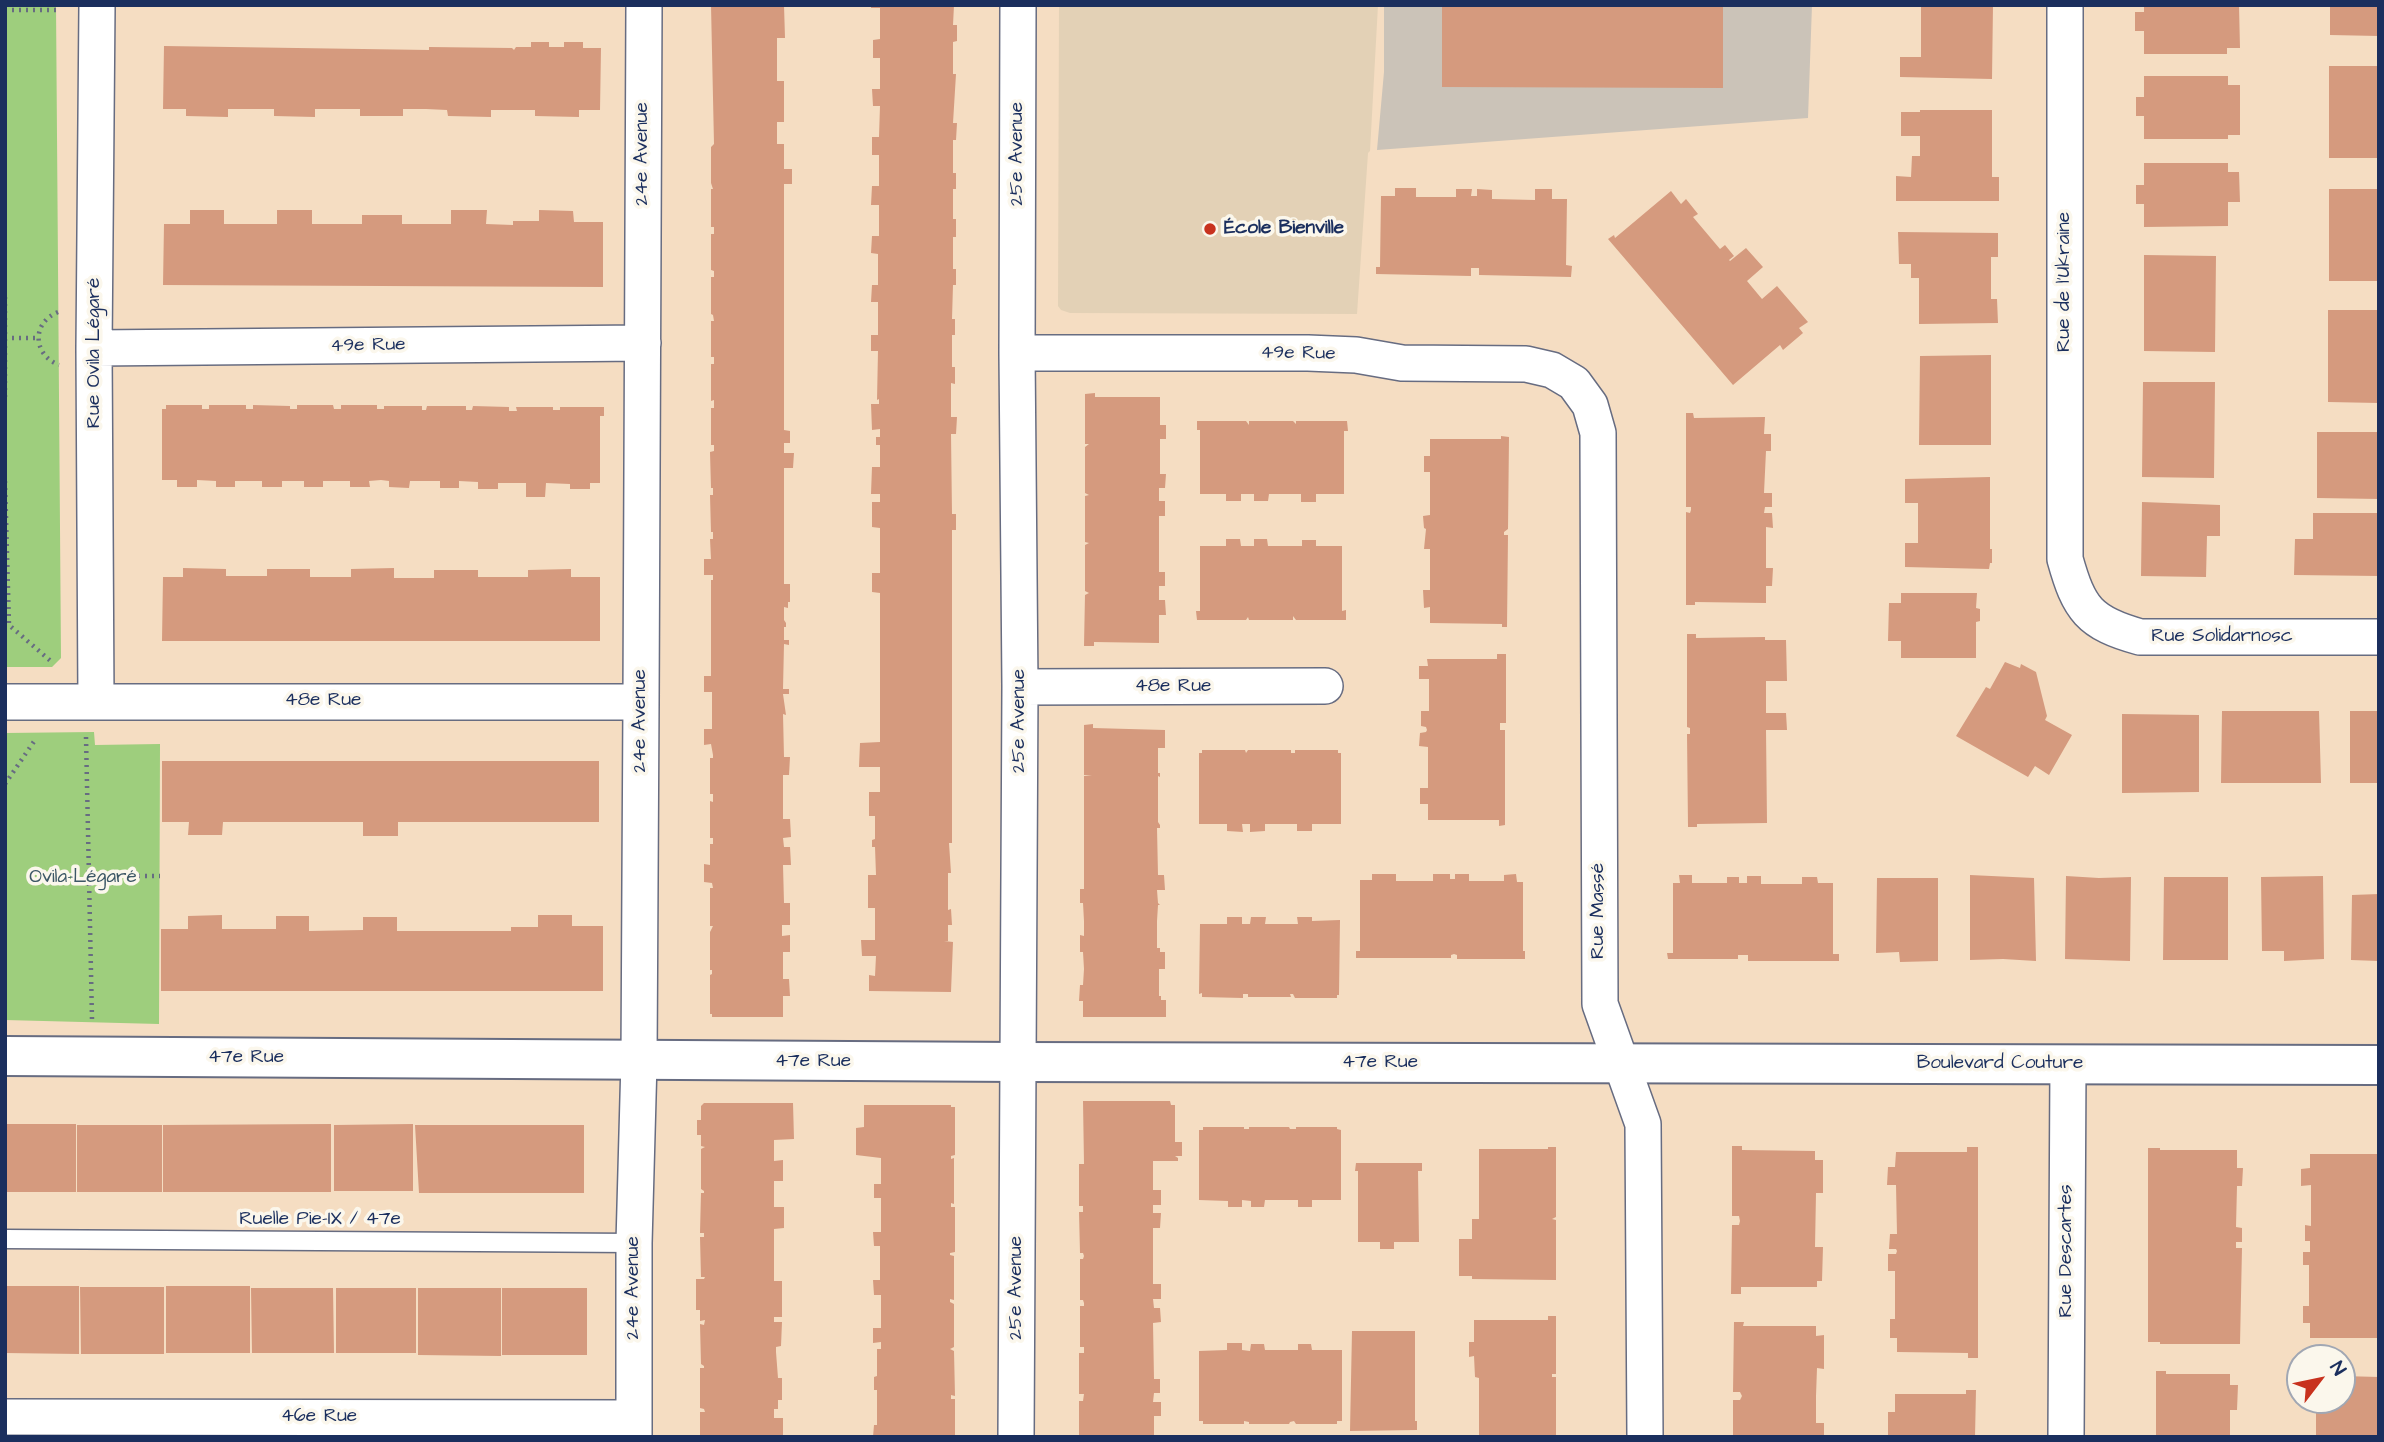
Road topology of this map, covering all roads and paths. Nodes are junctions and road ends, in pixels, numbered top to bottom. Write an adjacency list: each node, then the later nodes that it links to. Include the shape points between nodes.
1 (644, 5): 10 (street, 24e Avenue)
2 (1018, 5): 12 (street, 25e Avenue)
3 (2066, 5): 17 (street, Rue de l'Ukraine)
4 (97, 7): 5 (path); 11 (street, Rue Ovila Légaré)
5 (31, 8): 6 (path)
6 (5, 10)
7 (5, 296): 8 (path)
8 (6, 338): 9 (path); 14 (path)
9 (38, 338)
10 (643, 343): 11 (street, 49e Rue); 25 (street, 24e Avenue)
11 (94, 348): 23 (street, Rue Ovila Légaré)
12 (1017, 353): 13 (street, 49e Rue, via 1356,355 1402,363 1526,365 1552,370); 22 (street, 25e Avenue)
13 (1574, 383): 33 (street, Rue Massé, via 1590,405 1598,433 1600,1004)
14 (5, 397)
15 (5, 481): 16 (path)
16 (6, 513): 18 (path)
17 (2065, 559): 20 (street, Rue Solidarnosc, via 2073,589 2088,613 2111,629 2140,637)
18 (7, 596): 19 (path)
19 (7, 625): 23 (path)
20 (2379, 636)
21 (1325, 686): 22 (street, 48e Rue)
22 (1020, 687): 32 (street, 25e Avenue)
23 (81, 701): 24 (street, 48e Rue); 25 (street, 48e Rue); 26 (path); 27 (path)
24 (5, 702)
25 (642, 702): 31 (street, 24e Avenue)
26 (5, 784)
27 (89, 876): 28 (path); 30 (path)
28 (160, 876)
29 (5, 1056): 30 (street, 47e Rue)
30 (93, 1057): 31 (street, 47e Rue)
31 (639, 1061): 32 (street, 47e Rue); 37 (street, 24e Avenue)
32 (1018, 1062): 33 (street, 47e Rue); 40 (street, 25e Avenue)
33 (1621, 1062): 34 (street, Boulevard Couture); 41 (street, Rue Massé, via 1643,1124)
34 (2067, 1065): 35 (street, Boulevard Couture); 42 (street, Rue Descartes)
35 (2379, 1065)
36 (5, 1238): 37 (lane, Ruelle Pie-IX / 47e)
37 (634, 1243): 39 (street, 24e Avenue)
38 (5, 1416): 39 (street, 46e Rue)
39 (633, 1427)
40 (1016, 1437)
41 (1645, 1437)
42 (2067, 1437)

